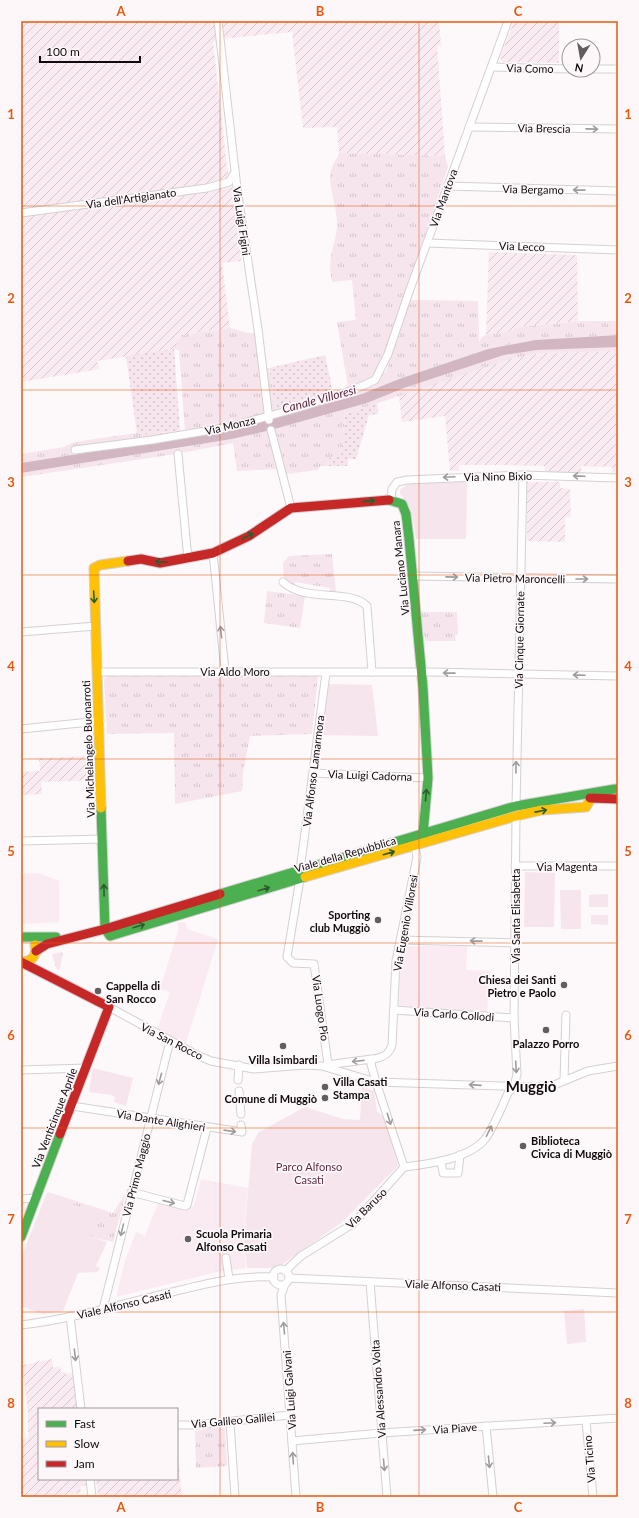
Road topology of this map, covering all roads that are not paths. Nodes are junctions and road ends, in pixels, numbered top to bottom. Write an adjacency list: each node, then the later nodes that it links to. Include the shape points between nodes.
1 (218, 21): 9 (street, Via Luigi Figini)
2 (508, 21): 3 (street, Via Mantova)
3 (492, 67): 4 (street, Via Como); 7 (street, Via Mantova)
4 (561, 68)
5 (601, 69): 6 (street)
6 (618, 69)
7 (469, 127): 8 (street, Via Brescia, one-way to 8); 10 (street, Via Mantova)
8 (618, 129)
9 (235, 172): 12 (street, Via dell'Artigianato, via 229,182 207,188); 16 (street, Via Luigi Figini)
10 (447, 186): 11 (street, Via Bergamo, one-way to 10); 13 (street, Via Mantova)
11 (618, 191)
12 (21, 213)
13 (427, 243): 14 (street, Via Lecco); 15 (street, Via Mantova)
14 (618, 250)
15 (378, 376): 16 (street, Via Monza, via 351,391)
16 (269, 418): 18 (street, Via Monza, via 215,430)
17 (271, 430): 23 (street)
18 (75, 450)
19 (178, 454): 25 (street)
20 (523, 474): 21 (street, Via Nino Bixio, one-way to 20); 22 (street, Via Nino Bixio, one-way to 22, via 407,480 397,482 392,489); 27 (street, Via Cinque Giornate)
21 (618, 478)
22 (391, 500): 23 (street, one-way to 22); 26 (street, Via Luciano Manara, via 397,501 405,508)
23 (291, 508): 24 (street, one-way to 23, via 250,536)
24 (213, 553): 25 (street); 32 (street, one-way to 24)
25 (188, 559): 30 (street, Via Michelangelo Buonarroti, one-way to 30, via 160,563 141,559 94,568)
26 (413, 576): 27 (street, Via Pietro Maroncelli, one-way to 27); 35 (street, Via Luciano Manara)
27 (520, 578): 28 (street, Via Pietro Maroncelli, one-way to 28); 37 (street, Via Cinque Giornate)
28 (618, 579)
29 (283, 582): 34 (street, via 295,591 358,600 367,606)
30 (96, 626): 31 (street); 33 (street, Via Michelangelo Buonarroti)
31 (21, 632)
32 (225, 671): 33 (street, Via Aldo Moro); 36 (street, Via Aldo Moro)
33 (98, 672): 39 (street, Via Michelangelo Buonarroti)
34 (372, 672): 35 (street, Via Aldo Moro); 36 (street, Via Aldo Moro)
35 (421, 672): 37 (street, Via Aldo Moro, one-way to 35); 42 (street, Via Luciano Manara)
36 (326, 673): 41 (street, Via Alfonso Lamarmora)
37 (519, 673): 38 (street, Via Aldo Moro, one-way to 37); 47 (street, Via Cinque Giornate, one-way to 37)
38 (618, 676)
39 (100, 721): 40 (street); 50 (street, Via Michelangelo Buonarroti)
40 (21, 729)
41 (313, 773): 42 (street, Via Luigi Cadorna); 55 (street, Via Alfonso Lamarmora)
42 (428, 778): 49 (street, Via Luciano Manara, one-way to 42)
43 (617, 786): 45 (street); 46 (street, Viale della Repubblica)
44 (591, 798): 45 (street, Viale della Repubblica); 46 (street, Viale della Repubblica); 48 (street, Viale della Repubblica, one-way to 44, via 542,810 586,807)
45 (618, 799)
46 (546, 801): 47 (street, Viale della Repubblica)
47 (516, 806): 49 (street, Viale della Repubblica)
48 (516, 816): 52 (street, Viale della Repubblica); 53 (street, Via Santa Elisabetta)
49 (423, 834): 55 (street, Viale della Repubblica)
50 (103, 839): 51 (street); 56 (street, Via Michelangelo Buonarroti, one-way to 50)
51 (21, 841)
52 (415, 846): 55 (street, Viale della Repubblica, one-way to 52); 59 (street, Via Eugenio Villoresi, via 417,857)
53 (515, 866): 54 (street, Via Magenta); 60 (street, Via Santa Elisabetta)
54 (618, 866)
55 (300, 875): 56 (street, Viale della Repubblica); 71 (street, Via Luogo Pio, via 288,957 293,963 314,964)
56 (105, 929): 58 (street, Viale della Repubblica)
57 (22, 936): 58 (street, Viale della Repubblica); 61 (street, via 34,944)
58 (72, 936): 61 (street, Viale della Repubblica, via 47,944)
59 (401, 940): 60 (street, one-way to 59); 65 (street, Via Eugenio Villoresi, via 396,960)
60 (515, 943): 67 (street, Via Santa Elisabetta)
61 (36, 952): 62 (street, Viale della Repubblica, via 30,961); 63 (street, via 40,966)
62 (21, 962): 63 (street)
63 (60, 980): 64 (street)
64 (109, 1007): 68 (street, Via San Rocco); 73 (street, Via Venticinque Aprile)
65 (394, 1010): 67 (street, Via Carlo Collodi); 69 (street, Via Eugenio Villoresi, via 391,1048 383,1057)
66 (566, 1016): 76 (street)
67 (514, 1018): 78 (street, Via Santa Elisabetta, one-way to 78, via 517,1074)
68 (172, 1042): 70 (street, Via San Rocco, via 211,1061); 82 (street, Via Primo Maggio, one-way to 82)
69 (372, 1059): 71 (street, one-way to 71); 77 (street)
70 (239, 1065): 71 (street, Via San Rocco, via 258,1070); 75 (street)
71 (325, 1065): 77 (street)
72 (618, 1066): 76 (street, via 588,1071)
73 (86, 1068): 74 (street); 80 (street, Via Venticinque Aprile)
74 (21, 1070)
75 (238, 1080)
76 (564, 1080): 78 (street, via 545,1087)
77 (376, 1082): 78 (street, one-way to 77); 87 (street, one-way to 87)
78 (514, 1087): 85 (street, one-way to 78, via 486,1139 509,1091)
79 (239, 1091): 81 (street)
80 (72, 1106): 82 (street, Via Dante Alighieri); 90 (street, Via Venticinque Aprile)
81 (241, 1114)
82 (151, 1118): 84 (street, Via Dante Alighieri); 88 (street, Via Primo Maggio)
83 (241, 1125): 84 (street, Via Dante Alighieri, one-way to 83, via 242,1132)
84 (207, 1128): 88 (street, one-way to 84, via 185,1206)
85 (460, 1155): 86 (street); 86 (street, via 458,1173 443,1172)
86 (441, 1161): 87 (street)
87 (404, 1167): 93 (street, Via Baruso, via 354,1223 301,1256)
88 (131, 1192): 100 (street, Via Primo Maggio, one-way to 100)
89 (21, 1198): 90 (street)
90 (36, 1198): 91 (street, Via Venticinque Aprile)
91 (21, 1237)
92 (226, 1258): 96 (street)
93 (285, 1271): 94 (street, via 278,1271); 95 (street)
94 (274, 1277): 96 (street, Viale Alfonso Casati, via 248,1276); 98 (street, via 277,1284)
95 (289, 1278): 97 (street, Viale Alfonso Casati); 98 (street)
96 (229, 1279): 100 (street, Viale Alfonso Casati)
97 (370, 1282): 99 (street, Viale Alfonso Casati); 110 (street, Via Alessandro Volta)
98 (285, 1284): 104 (street, Via Luigi Galvani, one-way to 98, via 281,1295)
99 (618, 1293)
100 (103, 1309): 101 (street, Viale Alfonso Casati)
101 (70, 1316): 102 (street, Viale Alfonso Casati); 103 (street, one-way to 103)
102 (21, 1326)
103 (81, 1408)
104 (290, 1415): 107 (street, Via Galileo Galilei); 111 (street, Via Luigi Galvani)
105 (618, 1418): 106 (street, Via Piave)
106 (586, 1421): 109 (street, Via Piave, one-way to 106); 118 (street, Via Ticino)
107 (230, 1422): 108 (street, Via Galileo Galilei); 114 (street)
108 (178, 1425)
109 (486, 1426): 110 (street, Via Piave, one-way to 109); 117 (street, one-way to 117)
110 (381, 1433): 111 (street, Via Piave); 116 (street, Via Alessandro Volta, one-way to 116)
111 (292, 1441): 115 (street, Via Luigi Galvani, one-way to 111)
112 (90, 1480): 113 (street)
113 (92, 1497)
114 (235, 1497)
115 (296, 1497)
116 (387, 1497)
117 (493, 1497)
118 (593, 1497)

